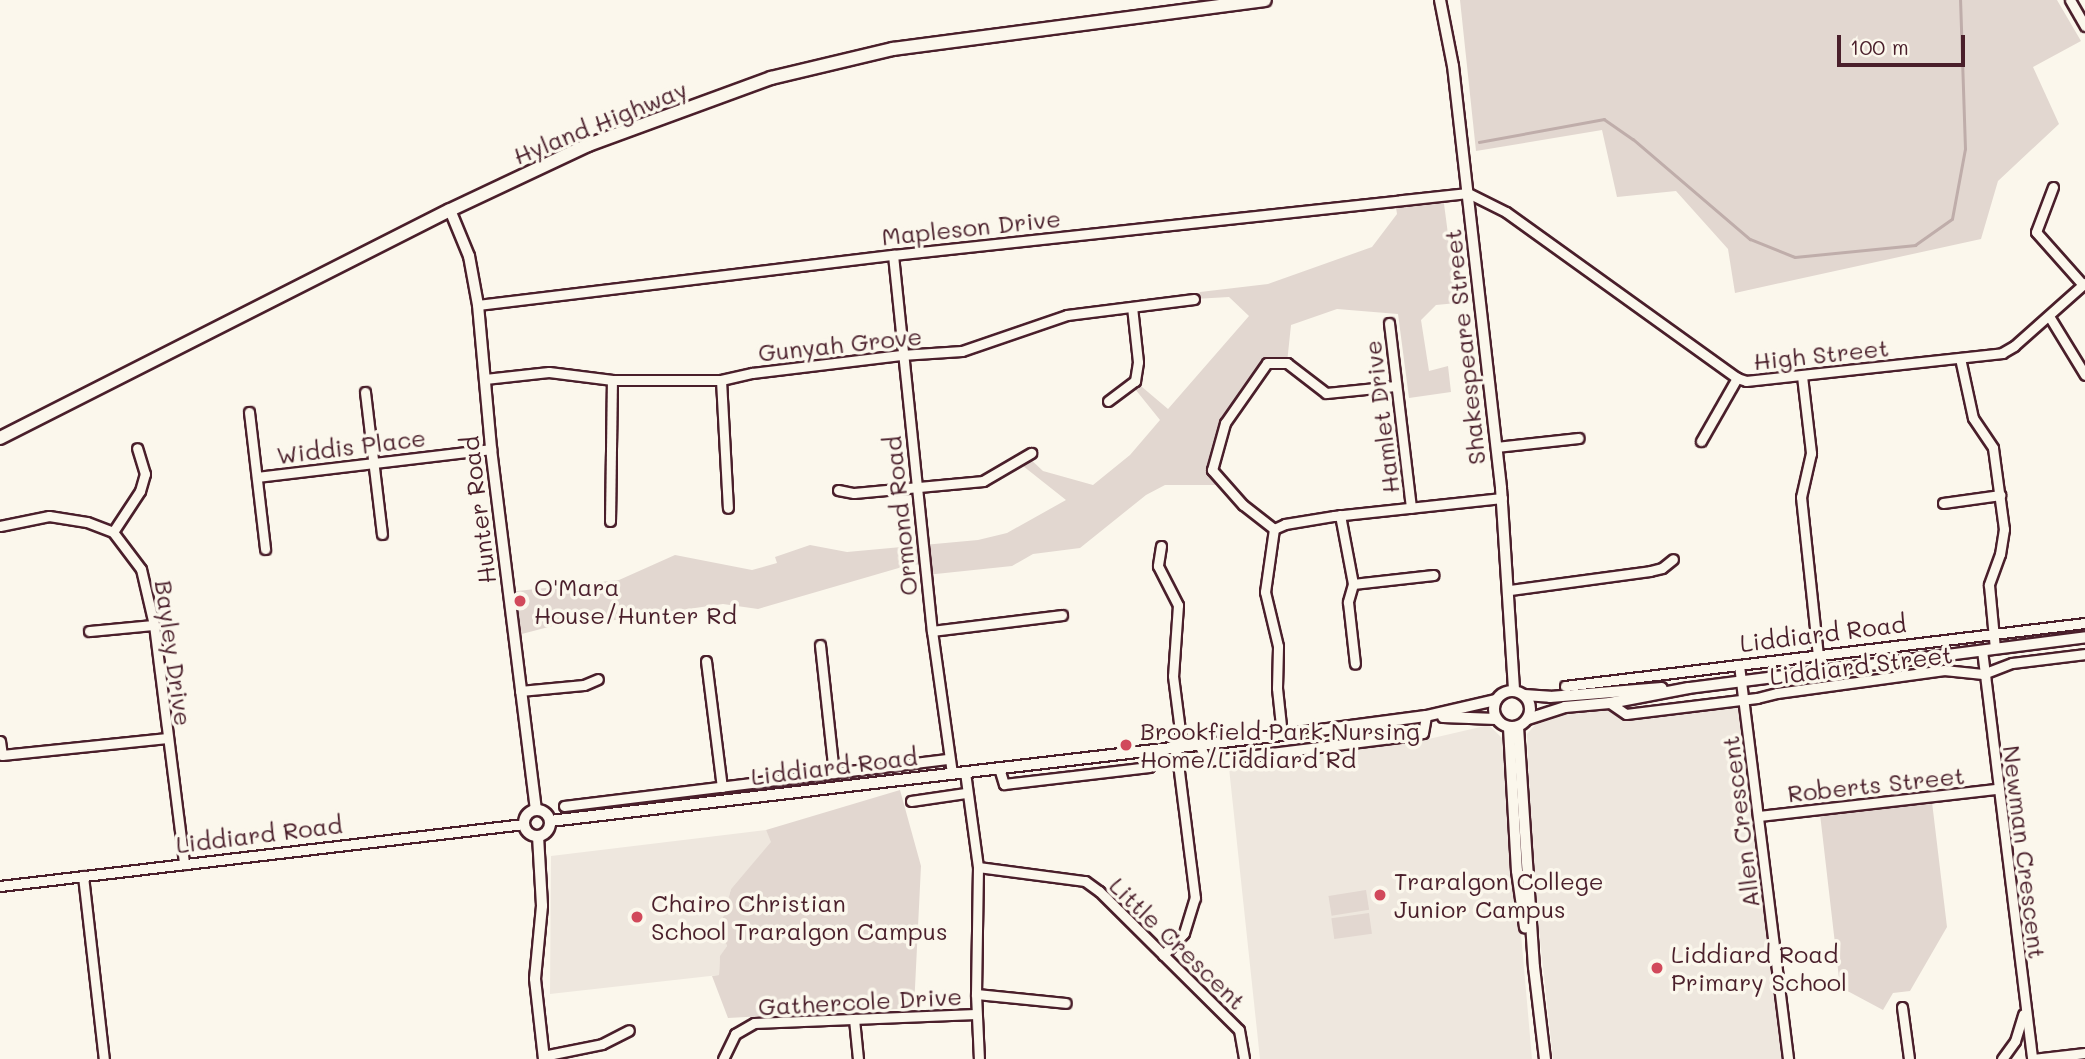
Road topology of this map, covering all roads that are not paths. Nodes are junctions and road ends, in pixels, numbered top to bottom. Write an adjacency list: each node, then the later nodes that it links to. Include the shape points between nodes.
1 (1265, 0): 7 (main road, Hyland Highway, via 893,48 771,78 588,145)
2 (1440, 0): 6 (street, Shakespeare Street)
3 (2070, 0): 4 (street)
4 (2085, 26)
5 (2053, 187): 9 (street, via 2036,232)
6 (1468, 193): 8 (street, Mapleson Drive); 19 (street, High Street, via 1506,212); 30 (street, Shakespeare Street)
7 (450, 210): 11 (street, Hunter Road, via 470,256); 27 (main road, Hyland Highway)
8 (893, 255): 11 (street, Mapleson Drive); 15 (street, Ormond Road)
9 (2084, 284): 13 (street, High Street)
10 (1194, 299): 12 (street, Gunyah Grove)
11 (478, 305): 20 (street, Hunter Road)
12 (1132, 307): 15 (street, Gunyah Grove, via 1067,315 962,351); 25 (street, via 1138,362 1135,381)
13 (2049, 316): 16 (street, High Street, via 2001,353); 17 (street)
14 (1389, 323): 23 (street, Hamlet Drive)
15 (901, 355): 22 (street, Gunyah Grove); 36 (street, Ormond Road)
16 (1960, 358): 18 (street, High Street); 38 (street, via 1973,418 1993,448)
17 (2085, 375)
18 (1802, 376): 19 (street, High Street); 66 (street, via 1811,453 1801,497)
19 (1737, 378): 29 (street)
20 (485, 379): 21 (street, Gunyah Grove, via 549,372); 32 (street, Hunter Road)
21 (612, 380): 22 (street, Gunyah Grove); 44 (street)
22 (722, 380): 41 (street)
23 (1396, 386): 42 (street, Hamlet Drive); 46 (street, via 1326,393 1287,363 1267,363 1225,423 1212,470 1243,505)
24 (365, 392): 34 (street)
25 (1108, 401)
26 (249, 412): 35 (street)
27 (0, 438)
28 (1580, 438): 30 (street)
29 (1701, 441)
30 (1496, 447): 39 (street, Shakespeare Street)
31 (137, 448): 47 (street, via 145,474 141,491)
32 (491, 449): 34 (street, Widdis Place); 75 (street, Hunter Road)
33 (1031, 453): 36 (street, via 983,481)
34 (373, 463): 35 (street, Widdis Place); 48 (street)
35 (257, 477): 50 (street)
36 (916, 489): 37 (street); 59 (street, Ormond Road)
37 (838, 490)
38 (2000, 495): 40 (street); 60 (street, via 2003,541 1989,585)
39 (1502, 498): 42 (street); 54 (street, Shakespeare Street)
40 (1943, 503)
41 (728, 508)
42 (1411, 508): 43 (street)
43 (1340, 515): 46 (street); 53 (street)
44 (610, 521)
45 (0, 526): 47 (street, via 49,516 70,517)
46 (1274, 530): 84 (street, via 1265,592 1278,646)
47 (113, 532): 57 (street, Bayley Drive, via 141,569)
48 (382, 534)
49 (1161, 546): 88 (street, via 1158,566 1178,605 1173,676)
50 (265, 549)
51 (1673, 559): 54 (street, via 1650,571)
52 (1433, 575): 53 (street)
53 (1353, 584): 68 (street, via 1348,602)
54 (1510, 590): 76 (street, Shakespeare Street)
55 (1062, 615): 59 (street)
56 (2085, 623): 60 (street, Liddiard Road)
57 (154, 625): 58 (street); 85 (street, Bayley Drive)
58 (89, 631)
59 (932, 631): 90 (street, Ormond Road)
60 (1994, 634): 63 (street); 66 (street, Liddiard Road)
61 (2085, 637): 63 (street, Liddiard Road)
62 (820, 645): 93 (street)
63 (1995, 649): 64 (street, Liddiard Road)
64 (1982, 650): 70 (street, Newman Crescent); 72 (street, Liddiard Road)
65 (2085, 654): 70 (street, via 2012,663)
66 (1818, 655): 69 (street, Liddiard Road)
67 (706, 661): 95 (street)
68 (1356, 664)
69 (1739, 664): 72 (street, Allen Crescent); 73 (street, Liddiard Road)
70 (1983, 674): 77 (street, Liddiard Street, via 1944,670); 96 (street, Newman Crescent)
71 (598, 679): 75 (street, via 584,685)
72 (1742, 681): 74 (street, Liddiard Road); 77 (street, Allen Crescent)
73 (1565, 686)
74 (1689, 688): 76 (street, Liddiard Road, via 1550,696); 79 (street, Liddiard Road)
75 (520, 691): 100 (street, Hunter Road)
76 (1519, 693): 78 (street, via 1505,692); 82 (street, via 1530,707)
77 (1744, 699): 79 (street, Liddiard Road, via 1626,714); 101 (street, Allen Crescent)
78 (1496, 700): 80 (street, Liddiard Road); 81 (street)
79 (1610, 703): 82 (street, Liddiard Road, via 1565,707)
80 (1426, 716): 81 (street, Liddiard Road); 84 (street, Liddiard Road); 87 (street, via 1423,733 1207,761)
81 (1496, 719): 83 (street)
82 (1528, 719): 83 (street)
83 (1513, 727): 124 (street, via 1517,872)
84 (1282, 735): 87 (street, Liddiard Road)
85 (167, 738): 86 (street, via 2,755); 105 (street, Bayley Drive)
86 (0, 741)
87 (1199, 744): 88 (street, Liddiard Road)
88 (1179, 746): 89 (street, Liddiard Road); 109 (street, via 1195,898 1184,933)
89 (1150, 750): 91 (street, Liddiard Road); 91 (street, via 1149,767 1004,784)
90 (949, 758): 93 (street, Liddiard Road); 94 (street, Ormond Road)
91 (999, 768): 92 (street, Liddiard Road)
92 (965, 772): 94 (street, Liddiard Road); 97 (street)
93 (834, 773): 95 (street, Liddiard Road)
94 (952, 773): 102 (street, Liddiard Road)
95 (722, 787): 99 (street, Liddiard Road)
96 (1997, 789): 101 (street, Roberts Street); 112 (street, Newman Crescent)
97 (965, 793): 98 (street, Liddiard Road); 106 (street)
98 (911, 801)
99 (564, 806)
100 (536, 809): 102 (street, via 544,811); 103 (street, via 525,816)
101 (1759, 816): 125 (street, Allen Crescent)
102 (550, 821): 104 (street, via 546,833)
103 (524, 824): 104 (street, via 530,834); 105 (street, Liddiard Road)
104 (538, 836): 118 (street, via 542,906 535,979)
105 (184, 864): 107 (street, Liddiard Road)
106 (978, 867): 109 (street, Little Crescent, via 1085,881); 110 (street)
107 (83, 876): 108 (street, Liddiard Road); 119 (street)
108 (0, 886)
109 (1163, 954): 123 (street, Little Crescent, via 1239,1030)
110 (976, 995): 111 (street); 114 (street)
111 (1066, 1003)
112 (2025, 1003): 127 (street, via 2015,1041); 128 (street, Newman Crescent)
113 (1902, 1007): 126 (street)
114 (976, 1014): 115 (street, Gathercole Drive); 122 (street)
115 (854, 1019): 120 (street, Gathercole Drive, via 754,1023 735,1034); 121 (street)
116 (629, 1030): 118 (street, via 602,1044)
117 (2085, 1053): 128 (street)
118 (543, 1057)
119 (104, 1059)
120 (723, 1059)
121 (858, 1059)
122 (979, 1059)
123 (1244, 1059)
124 (1545, 1059)
125 (1788, 1059)
126 (1909, 1059)
127 (2002, 1059)
128 (2033, 1059)

